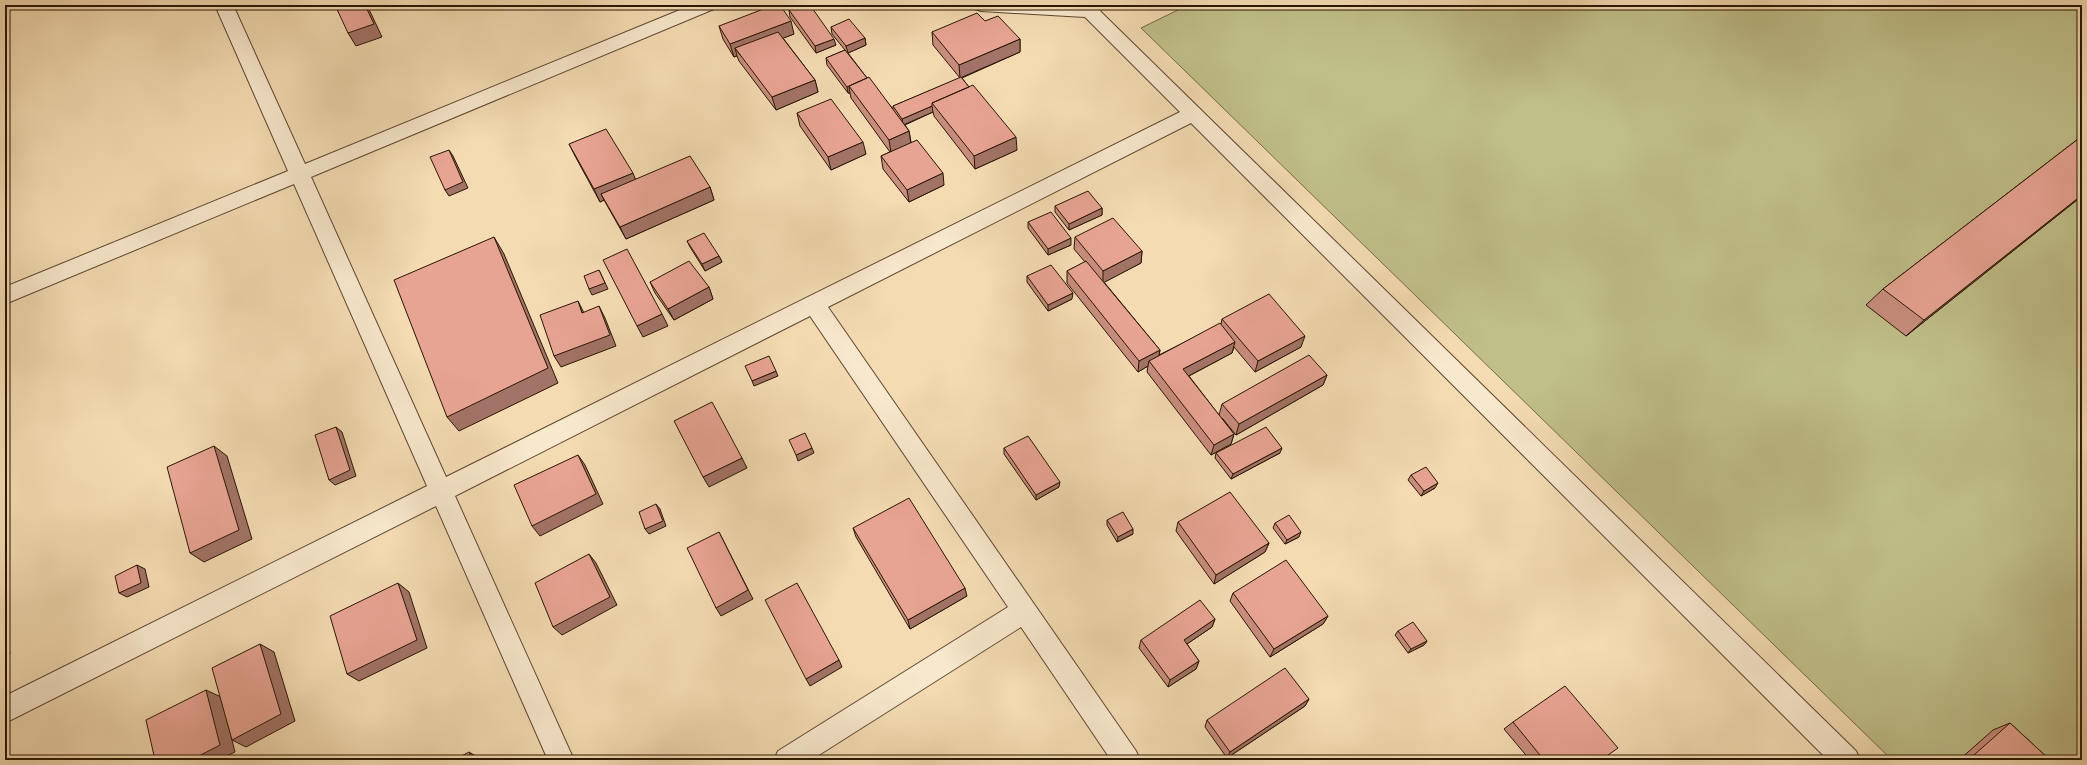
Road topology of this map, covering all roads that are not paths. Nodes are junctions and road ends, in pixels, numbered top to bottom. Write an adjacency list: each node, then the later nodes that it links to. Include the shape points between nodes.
1 (224, 5): 6 (street)
2 (708, 5): 6 (street)
3 (981, 5): 4 (street)
4 (1092, 7): 5 (street)
5 (1194, 113): 8 (street); 15 (street)
6 (300, 174): 7 (street); 9 (street)
7 (5, 296)
8 (814, 304): 9 (street); 10 (street)
9 (441, 491): 11 (street); 12 (street)
10 (1024, 611): 13 (street); 14 (street)
11 (5, 710)
12 (561, 760)
13 (788, 760)
14 (1126, 760)
15 (1847, 760)

